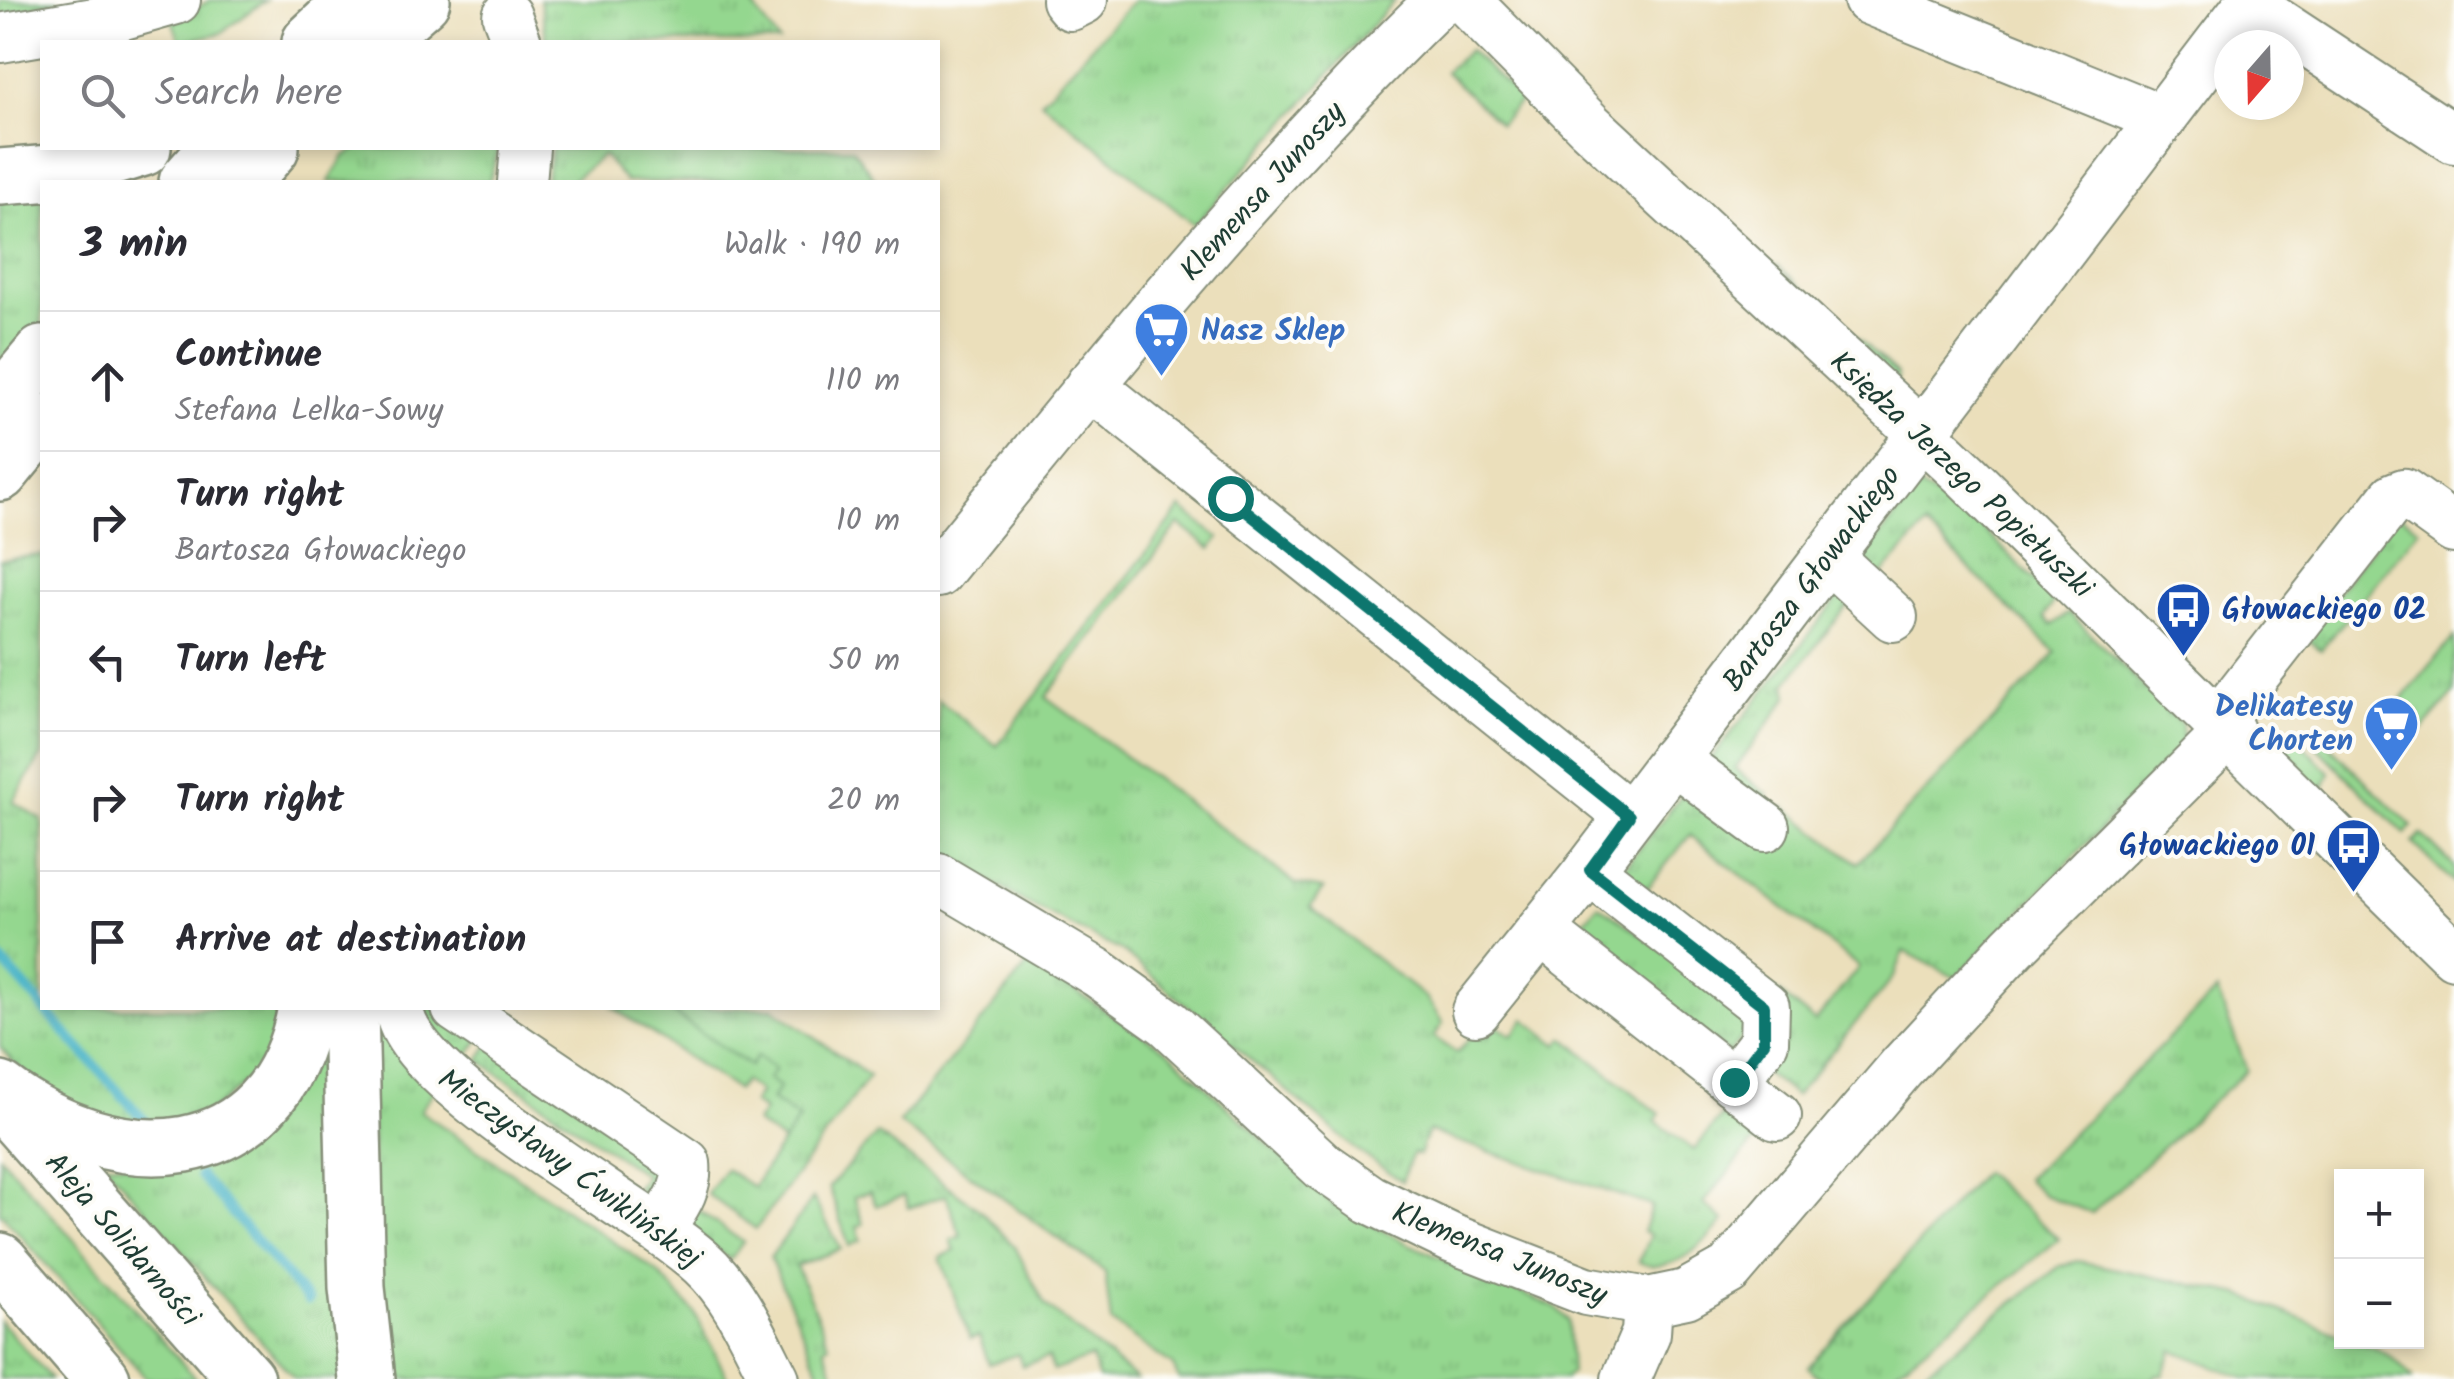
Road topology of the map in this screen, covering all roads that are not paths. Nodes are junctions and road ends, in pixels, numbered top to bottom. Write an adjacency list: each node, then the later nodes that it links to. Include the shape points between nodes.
1 (176, 0): 10 (street)
2 (355, 0): 11 (main road)
3 (422, 0): 12 (main road)
4 (1066, 0): 5 (street, via 1071,6)
5 (1083, 0)
6 (1440, 0): 26 (street, Klemensa Junoszy, via 1258,190)
7 (1464, 0): 29 (street, Księdza Jerzego Popiełuszki)
8 (1868, 0): 13 (street)
9 (2251, 2): 13 (street, Bartosza Głowackiego); 14 (street)
10 (0, 38)
11 (312, 40)
12 (376, 40)
13 (2162, 119): 29 (street, Bartosza Głowackiego)
14 (2454, 139)
15 (136, 150): 20 (main road, via 65,172)
16 (215, 150): 21 (main road)
17 (269, 150): 22 (main road)
18 (295, 150): 23 (main road)
19 (525, 150): 24 (street)
20 (0, 178)
21 (189, 180)
22 (244, 180)
23 (280, 180)
24 (522, 180)
25 (40, 356): 27 (main road)
26 (1090, 385): 35 (street, Klemensa Junoszy); 39 (street)
27 (0, 404)
28 (40, 424): 30 (main road)
29 (1922, 434): 34 (street, Bartosza Głowackiego); 37 (street, Księdza Jerzego Popiełuszki)
30 (0, 473)
31 (40, 483): 32 (main road)
32 (0, 503)
33 (2454, 529): 37 (street, Klemensa Junoszy, via 2414,496 2394,498)
34 (1829, 558): 36 (street); 38 (street, Bartosza Głowackiego)
35 (940, 571)
36 (1893, 617)
37 (2224, 726): 44 (street, Księdza Jerzego Popiełuszki); 56 (street, Klemensa Junoszy, via 1901,1068 1728,1270 1686,1294)
38 (1673, 759): 39 (street, Bartosza Głowackiego); 40 (street)
39 (1629, 816): 41 (street, Bartosza Głowackiego)
40 (1765, 828)
41 (1590, 870): 43 (street, Bartosza Głowackiego); 50 (street, via 1764,1006 1764,1042)
42 (940, 879): 56 (street, Klemensa Junoszy, via 1168,1023 1324,1167 1370,1200 1586,1291)
43 (1540, 930): 49 (street, Bartosza Głowackiego); 50 (street)
44 (2454, 955)
45 (305, 1010): 51 (main road, via 295,1048 272,1088 239,1121 189,1143 110,1145 44,1119)
46 (350, 1010): 59 (main road, via 357,1288)
47 (400, 1010): 54 (street, Mieczysławy Ćwiklińskiej, via 406,1035 444,1078)
48 (459, 1010): 54 (street, via 686,1163 688,1178)
49 (1476, 1012)
50 (1734, 1082): 53 (street)
51 (0, 1090)
52 (0, 1100): 58 (main road, Aleja Solidarności)
53 (1776, 1116)
54 (660, 1229): 60 (street, Mieczysławy Ćwiklińskiej, via 719,1282)
55 (0, 1262): 57 (main road)
56 (1648, 1302): 61 (street, via 1646,1333)
57 (102, 1379)
58 (246, 1379)
59 (367, 1379)
60 (775, 1379)
61 (1626, 1379)

